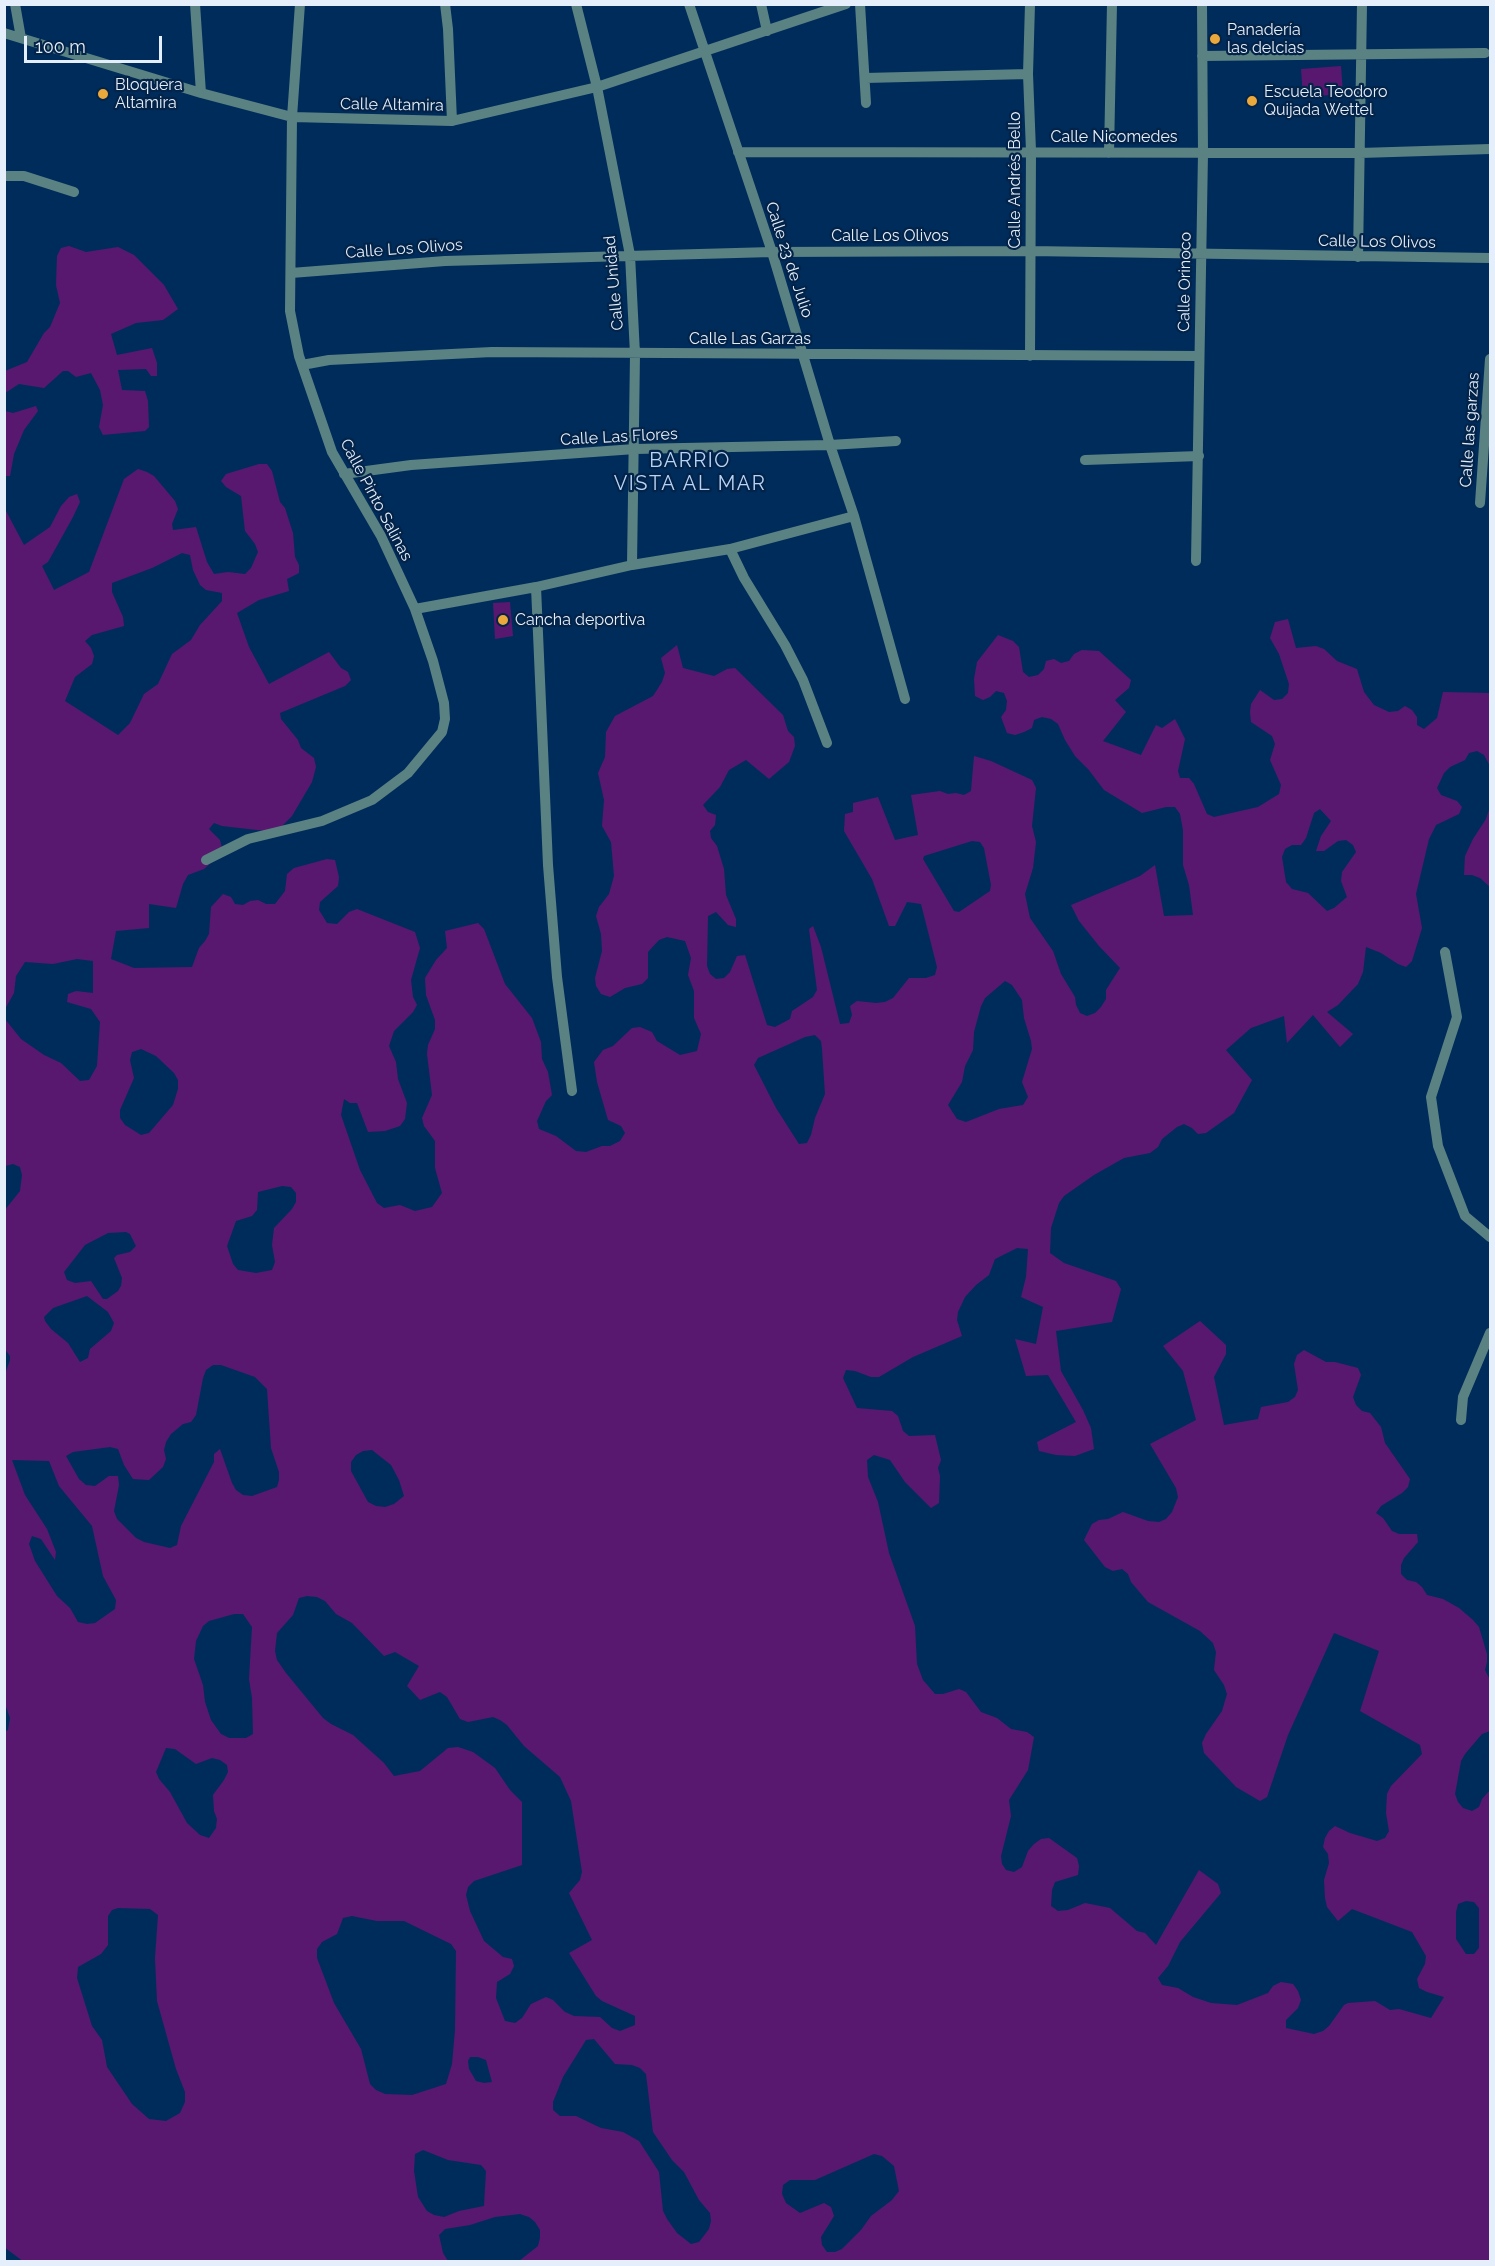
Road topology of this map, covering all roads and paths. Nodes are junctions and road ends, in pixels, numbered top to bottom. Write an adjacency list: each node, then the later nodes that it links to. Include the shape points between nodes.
1 (15, 4): 16 (street)
2 (195, 4): 24 (street)
3 (300, 4): 26 (street, Calle Pinto Salinas)
4 (445, 4): 27 (street)
5 (576, 4): 23 (street, Calle Unidad)
6 (689, 4): 17 (street, Calle 23 de Julio)
7 (761, 4): 14 (street)
8 (846, 4): 14 (street, Calle Altamira)
9 (860, 4): 22 (street)
10 (1030, 4): 21 (street, Calle Andrés Bello)
11 (1112, 4): 31 (street)
12 (1202, 4): 20 (street, Calle Orinoco)
13 (1362, 4): 19 (street)
14 (767, 31): 17 (street, Calle Altamira)
15 (4, 33): 16 (street, Calle Altamira)
16 (21, 38): 24 (street, Calle Altamira)
17 (705, 51): 23 (street, Calle Altamira); 30 (street, Calle 23 de Julio)
18 (1485, 52): 19 (street)
19 (1362, 54): 20 (street); 33 (street)
20 (1202, 56): 32 (street, Calle Orinoco)
21 (1028, 74): 22 (street); 29 (street, Calle Andrés Bello)
22 (865, 78): 25 (street)
23 (597, 87): 27 (street, Calle Altamira); 39 (street, Calle Unidad)
24 (201, 93): 26 (street, Calle Altamira)
25 (866, 103)
26 (292, 117): 27 (street, Calle Altamira); 42 (street, Calle Pinto Salinas)
27 (452, 121)
28 (1491, 149): 33 (street, Calle Nicomedes)
29 (1031, 151): 30 (street, Calle Nicomedes); 31 (street, Calle Nicomedes); 36 (street, Calle Andrés Bello)
30 (738, 152): 37 (street, Calle 23 de Julio)
31 (1109, 153): 32 (street, Calle Nicomedes)
32 (1203, 153): 33 (street, Calle Nicomedes); 38 (street, Calle Orinoco)
33 (1360, 153): 40 (street)
34 (4, 176): 35 (street, via 24,176)
35 (74, 192)
36 (1030, 251): 37 (street, Calle Los Olivos); 38 (street, Calle Los Olivos); 45 (street, Calle Andrés Bello)
37 (772, 252): 39 (street, Calle Los Olivos); 44 (street, Calle 23 de Julio)
38 (1200, 254): 40 (street, Calle Los Olivos); 46 (street, Calle Orinoco)
39 (630, 255): 42 (street, Calle Los Olivos, via 445,261); 43 (street, Calle Unidad)
40 (1358, 257): 41 (street, Calle Los Olivos)
41 (1491, 258)
42 (291, 273): 48 (street, Calle Pinto Salinas, via 290,311)
43 (635, 354): 44 (street, Calle Las Garzas); 48 (street, Calle Las Garzas, via 492,352 329,360); 51 (street, Calle Unidad)
44 (803, 354): 45 (street, Calle Las Garzas); 50 (street, Calle 23 de Julio)
45 (1030, 356): 46 (street, Calle Las Garzas)
46 (1199, 356): 52 (street, Calle Orinoco)
47 (1491, 359): 55 (street, Calle las garzas)
48 (302, 365): 54 (street, Calle Pinto Salinas, via 326,436)
49 (896, 441): 50 (street, Calle Las Flores)
50 (830, 445): 51 (street, Calle Las Flores); 56 (street, Calle 23 de Julio)
51 (634, 449): 54 (street, Calle Las Flores, via 411,465); 59 (street, Calle Unidad)
52 (1199, 456): 53 (street); 58 (street, Calle Orinoco)
53 (1085, 460)
54 (344, 474): 61 (street, Calle Pinto Salinas, via 381,536)
55 (1480, 503)
56 (854, 516): 57 (street); 62 (street, Calle 23 de Julio)
57 (730, 549): 59 (street); 63 (street, via 803,680)
58 (1197, 561)
59 (632, 565): 60 (street)
60 (536, 587): 61 (street); 66 (street, via 548,865)
61 (415, 609): 64 (street, Calle Pinto Salinas, via 433,661 445,719 442,732 408,773 372,800 322,820 248,839)
62 (905, 699)
63 (827, 743)
64 (206, 860)
65 (1444, 952): 67 (street, via 1457,1017 1431,1097 1438,1146 1465,1216)
66 (572, 1091)
67 (1491, 1237)
68 (1491, 1333): 69 (street, via 1463,1397)
69 (1461, 1420)

